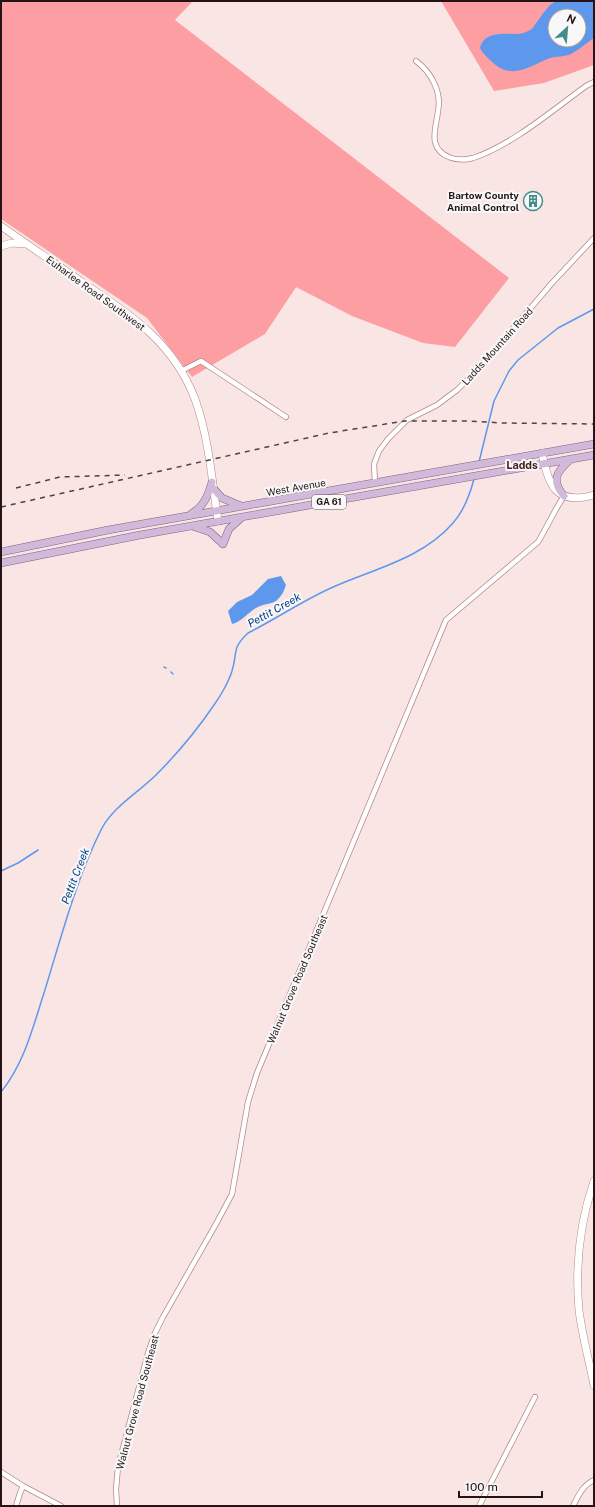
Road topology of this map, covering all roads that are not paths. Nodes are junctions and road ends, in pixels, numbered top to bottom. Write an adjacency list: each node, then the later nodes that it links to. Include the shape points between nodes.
1 (416, 61): 2 (street, via 428,73 439,96 435,132 437,147 445,156 458,159 471,158 497,147)
2 (594, 82)
3 (2, 229): 5 (main road, Euharlee Road Southwest)
4 (594, 238): 14 (street, Ladds Mountain Road, via 486,361 457,390 437,405 407,420 388,439 374,464)
5 (28, 245): 6 (main road, via 12,243); 7 (main road, Euharlee Road Southwest, via 140,323 162,344)
6 (1, 246)
7 (181, 371): 8 (street, via 201,361); 15 (main road, Euharlee Road Southwest, via 193,394 201,420)
8 (286, 417)
9 (594, 444): 10 (main road, West Avenue / GA 61)
10 (542, 453): 13 (main road); 14 (main road, West Avenue / GA 61)
11 (594, 455): 12 (main road, West Avenue / GA 61)
12 (570, 460): 13 (main road, West Avenue / GA 61); 17 (main road, via 559,471 556,479)
13 (544, 464): 17 (main road, via 549,481); 21 (main road, West Avenue / GA 61)
14 (375, 483): 18 (main road, West Avenue / GA 61)
15 (213, 485): 18 (main road, via 222,498); 19 (main road, Euharlee Road Southwest); 20 (main road, via 203,504)
16 (594, 495): 17 (main road, via 579,499)
17 (564, 496): 34 (street, Walnut Grove Road Southeast, via 538,542 446,620 257,1073 248,1102 232,1194 155,1333 118,1467)
18 (243, 506): 19 (main road, West Avenue / GA 61)
19 (217, 511): 20 (main road, West Avenue / GA 61); 22 (main road, Euharlee Road Southwest)
20 (188, 516): 24 (main road, West Avenue / GA 61)
21 (243, 517): 22 (main road, West Avenue / GA 61); 23 (main road, via 229,529 223,544 210,532 198,527)
22 (218, 522): 23 (main road, West Avenue / GA 61)
23 (189, 527): 25 (main road, West Avenue / GA 61)
24 (1, 552)
25 (1, 563)
26 (594, 1181): 27 (main road, via 582,1224 578,1268 580,1311)
27 (594, 1385)
28 (535, 1397): 35 (street)
29 (1, 1472): 31 (street)
30 (594, 1480): 36 (street, via 582,1490)
31 (24, 1486): 32 (street); 33 (street)
32 (16, 1506)
33 (61, 1506)
34 (117, 1506)
35 (479, 1506)
36 (573, 1506)

